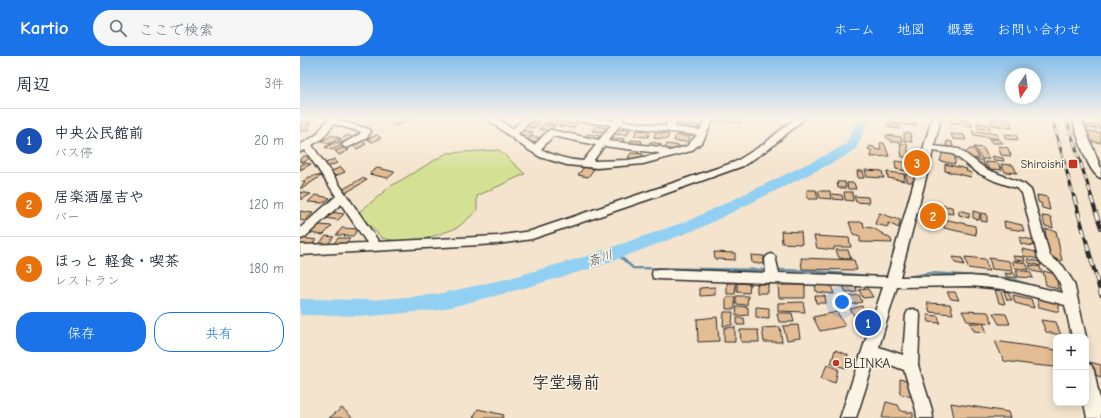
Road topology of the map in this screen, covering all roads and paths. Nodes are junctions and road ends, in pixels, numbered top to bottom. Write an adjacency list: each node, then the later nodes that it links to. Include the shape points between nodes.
1 (321, 135): 13 (street)
2 (364, 135): 12 (street)
3 (514, 135): 15 (street)
4 (549, 135): 15 (street)
5 (561, 135): 11 (street)
6 (608, 135): 11 (street)
7 (702, 135): 16 (street, via 690,148)
8 (780, 135): 21 (street, via 739,164 532,235 497,240)
9 (932, 135): 14 (street)
10 (1082, 135): 18 (street, via 1094,167)
11 (602, 143): 16 (street, via 661,150); 17 (street)
12 (347, 145)
13 (304, 147): 19 (street)
14 (929, 148): 26 (street); 27 (street, via 956,151 982,171 1020,186 1027,192 1044,258 1058,270 1067,283)
15 (535, 150): 17 (street, via 552,158)
16 (669, 155): 17 (street, via 646,161)
17 (587, 164)
18 (1101, 175)
19 (342, 197): 20 (street); 21 (street)
20 (300, 235)
21 (376, 247): 22 (street)
22 (300, 250)
23 (771, 259): 25 (street)
24 (658, 274): 25 (street)
25 (773, 277): 26 (street)
26 (892, 282): 27 (street, via 970,281); 30 (street)
27 (1070, 296): 29 (street)
28 (912, 315): 31 (street)
29 (1078, 334)
30 (872, 350): 31 (street); 33 (street)
31 (910, 365): 34 (street)
32 (1089, 386): 35 (street)
33 (848, 418)
34 (925, 418)
35 (1095, 418)

